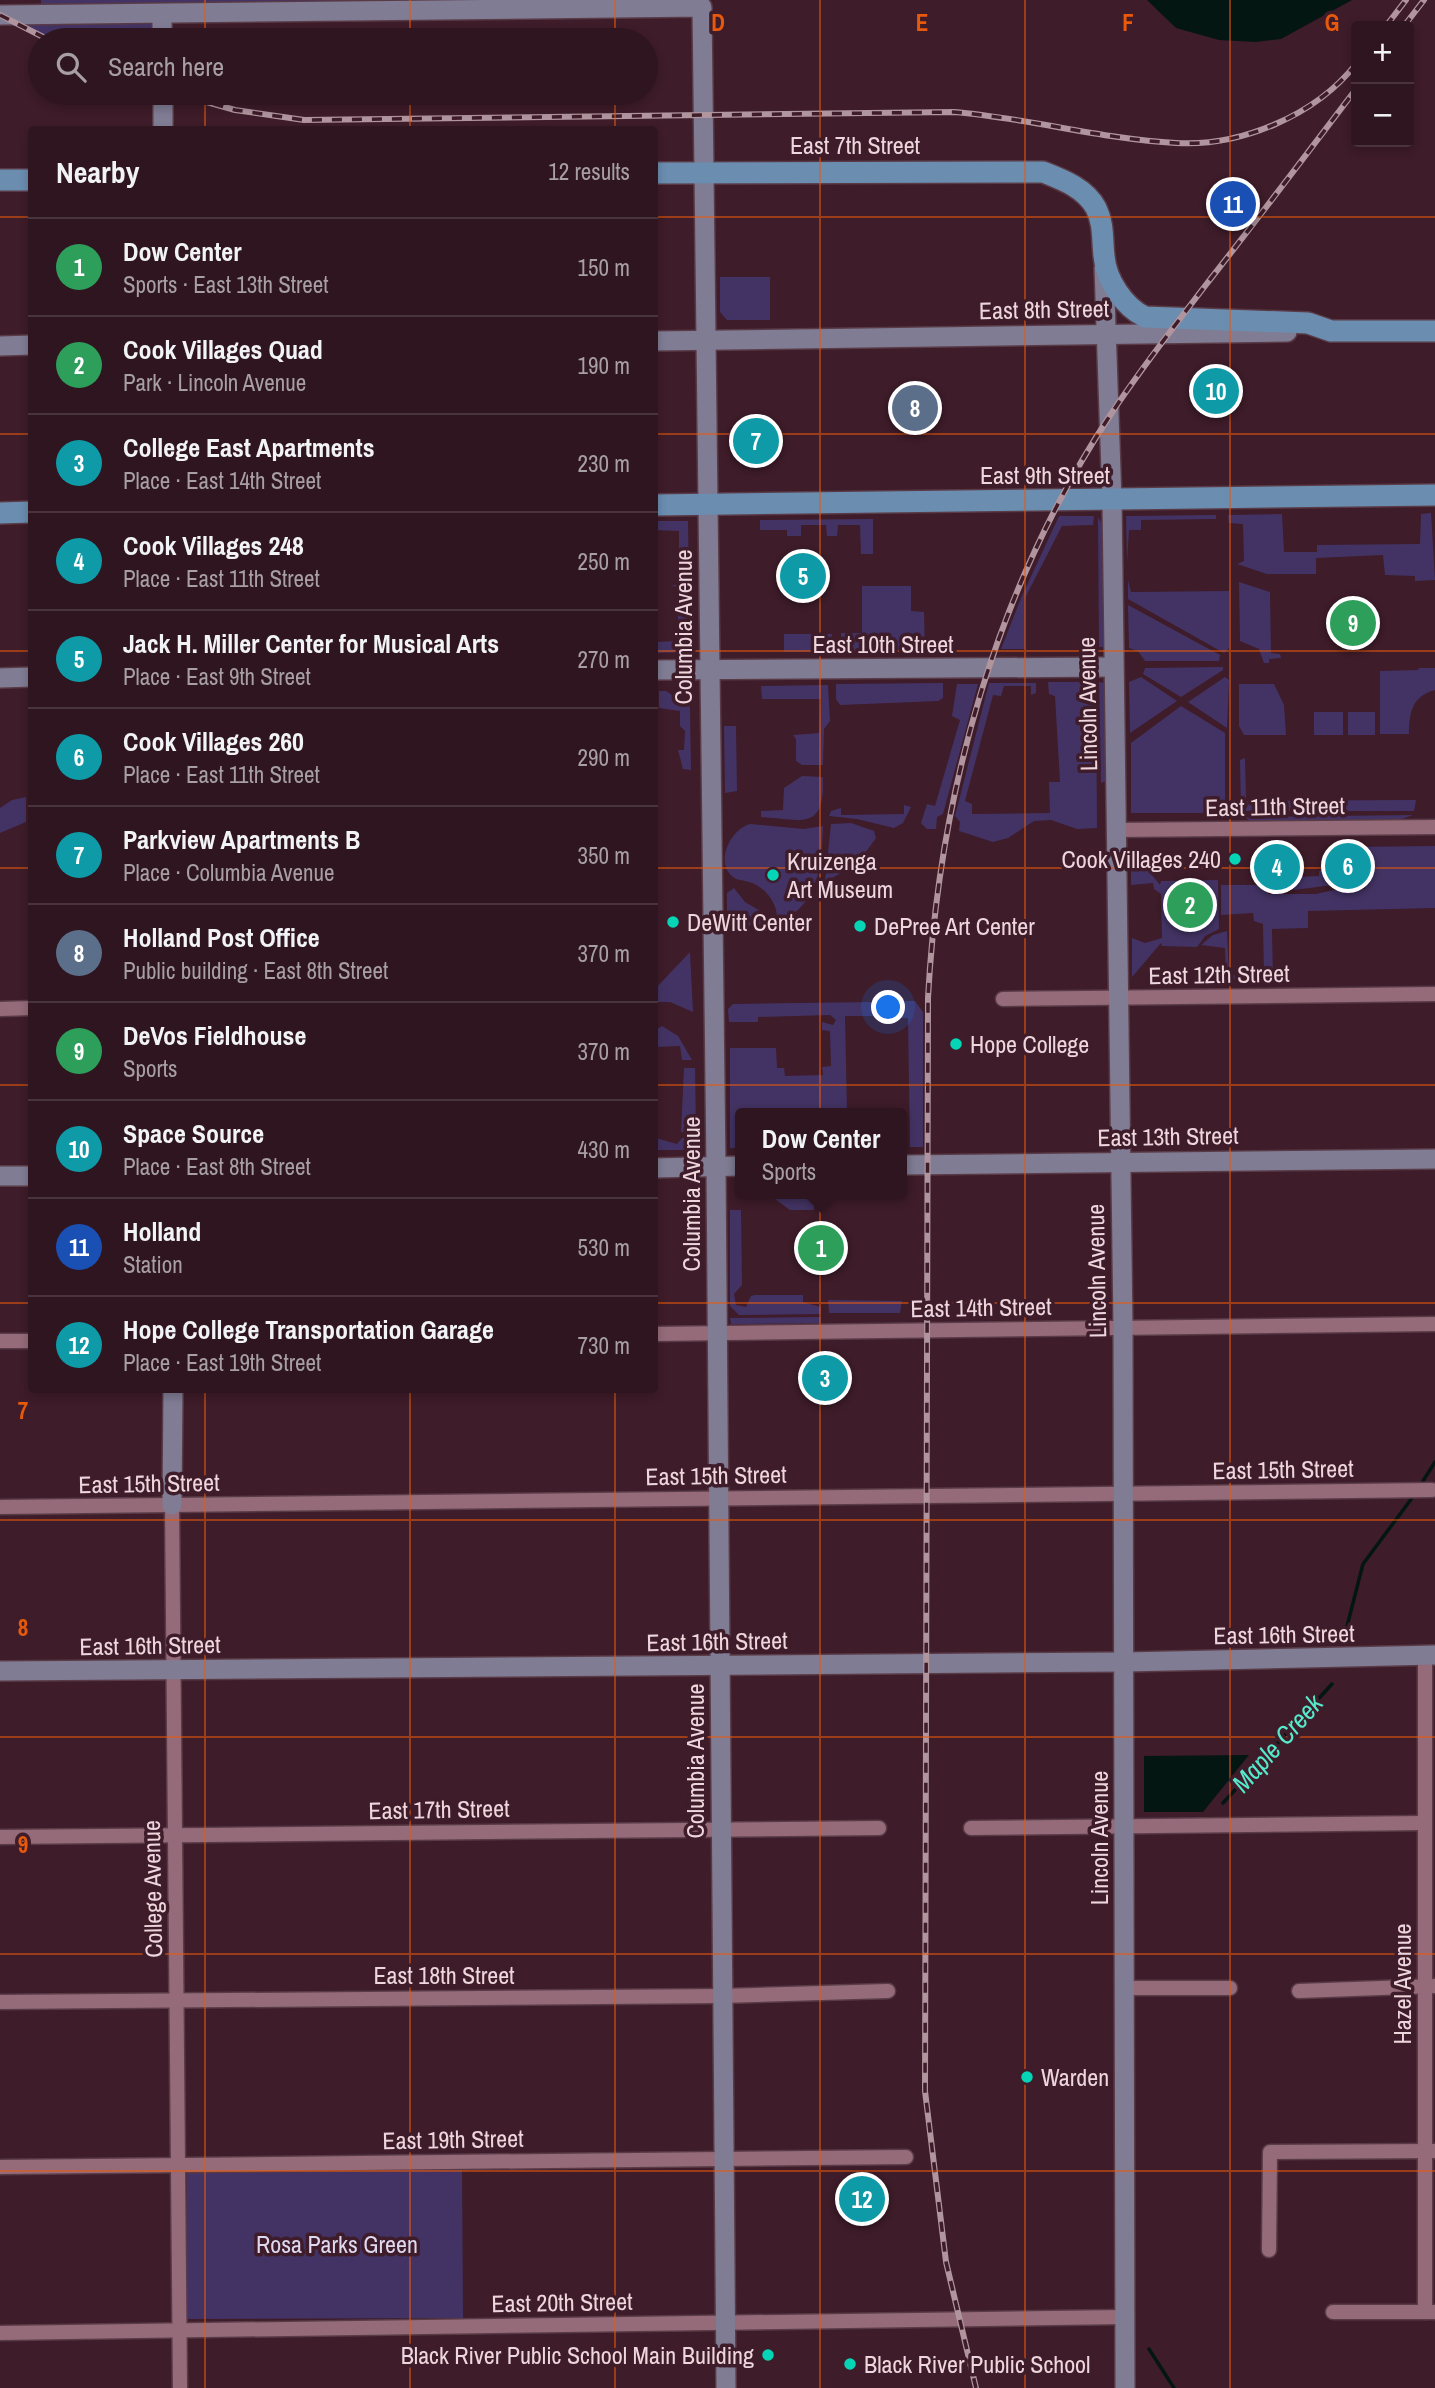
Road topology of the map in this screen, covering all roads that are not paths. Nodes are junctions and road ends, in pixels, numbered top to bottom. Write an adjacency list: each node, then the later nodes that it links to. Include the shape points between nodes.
1 (702, 4): 2 (street); 8 (street, Columbia Avenue)
2 (162, 7): 3 (street); 4 (street)
3 (0, 15)
4 (162, 28)
5 (163, 105): 6 (street)
6 (163, 126)
7 (658, 173): 8 (main road, East 7th Street)
8 (705, 173): 9 (main road, East 7th Street, via 1026,170); 16 (street, Columbia Avenue)
9 (1054, 176): 12 (main road, Lincoln Avenue, via 1074,186 1096,209 1103,227)
10 (0, 180): 11 (main road)
11 (28, 180)
12 (1104, 260): 13 (main road, via 1121,298 1145,317 1308,323); 15 (street, Lincoln Avenue)
13 (1331, 331): 14 (main road, East 8th Street); 15 (street, East 8th Street)
14 (1435, 331)
15 (1108, 334): 16 (street, East 8th Street); 21 (street, Lincoln Avenue)
16 (706, 340): 17 (street, East 8th Street); 23 (street, Columbia Avenue)
17 (658, 341)
18 (28, 345): 19 (street)
19 (0, 346)
20 (1435, 495): 21 (main road, East 9th Street)
21 (1112, 501): 23 (main road, East 9th Street); 26 (street, Lincoln Avenue)
22 (658, 505): 23 (main road, East 9th Street)
23 (707, 505): 28 (street, Columbia Avenue)
24 (28, 512): 25 (main road)
25 (0, 513)
26 (1113, 667): 28 (street, East 10th Street); 32 (street, Lincoln Avenue)
27 (658, 670): 28 (street, East 10th Street)
28 (708, 670): 42 (street, Columbia Avenue)
29 (28, 677): 30 (street)
30 (0, 678)
31 (1435, 827): 32 (street, East 11th Street)
32 (1115, 830): 34 (street, Lincoln Avenue)
33 (1435, 994): 34 (street, East 12th Street)
34 (1119, 998): 35 (street, East 12th Street); 39 (street, Lincoln Avenue)
35 (1003, 999)
36 (28, 1008): 37 (street)
37 (0, 1009)
38 (1435, 1159): 39 (street, East 13th Street)
39 (1121, 1161): 40 (street, East 13th Street); 47 (street, Lincoln Avenue)
40 (907, 1165)
41 (735, 1166): 42 (street)
42 (716, 1167): 43 (street); 49 (street, Columbia Avenue)
43 (658, 1168)
44 (0, 1176): 45 (street)
45 (28, 1176)
46 (1435, 1324): 47 (street, East 14th Street)
47 (1124, 1328): 49 (street, East 14th Street); 54 (street, Lincoln Avenue)
48 (658, 1334): 49 (street, East 14th Street)
49 (716, 1334): 55 (street, Columbia Avenue)
50 (0, 1341): 51 (street)
51 (28, 1341)
52 (173, 1393): 56 (street, College Avenue)
53 (1432, 1490): 54 (street, East 15th Street)
54 (1124, 1493): 55 (street, East 15th Street); 59 (street, Lincoln Avenue)
55 (718, 1497): 56 (street, East 15th Street); 60 (street, Columbia Avenue)
56 (172, 1505): 57 (street, East 15th Street); 61 (street, College Avenue)
57 (0, 1507)
58 (1430, 1655): 59 (street, East 16th Street); 63 (street, Hazel Avenue)
59 (1125, 1662): 60 (street, East 16th Street); 64 (street, Lincoln Avenue)
60 (719, 1666): 61 (street, East 16th Street); 67 (street, Columbia Avenue)
61 (174, 1670): 62 (street, East 16th Street); 68 (street, College Avenue)
62 (0, 1671)
63 (1424, 1823): 64 (street); 70 (street, Hazel Avenue)
64 (1126, 1827): 66 (street); 71 (street, Lincoln Avenue)
65 (879, 1828): 67 (street, East 17th Street)
66 (971, 1828)
67 (719, 1829): 68 (street, East 17th Street); 75 (street, Columbia Avenue)
68 (177, 1834): 69 (street, East 17th Street); 76 (street, College Avenue)
69 (0, 1837)
70 (1430, 1986): 74 (street); 78 (street, Hazel Avenue)
71 (1125, 1988): 72 (street); 86 (street, Lincoln Avenue)
72 (1230, 1988)
73 (888, 1991): 75 (street, East 18th Street)
74 (1299, 1991)
75 (722, 1996): 76 (street, East 18th Street); 80 (street, Columbia Avenue)
76 (178, 2000): 77 (street, East 18th Street); 81 (street, College Avenue)
77 (0, 2002)
78 (1430, 2151): 83 (street, via 1270,2152); 85 (street, Hazel Avenue)
79 (906, 2157): 80 (street, East 19th Street)
80 (724, 2158): 81 (street, East 19th Street); 87 (street, Columbia Avenue)
81 (178, 2165): 82 (street, East 19th Street); 88 (street, College Avenue)
82 (0, 2167)
83 (1269, 2250)
84 (1334, 2312): 85 (street)
85 (1430, 2312)
86 (1124, 2317): 87 (street, East 20th Street); 92 (street, Lincoln Avenue)
87 (724, 2322): 88 (street, East 20th Street); 91 (street, Columbia Avenue)
88 (179, 2332): 89 (street, East 20th Street); 90 (street, College Avenue)
89 (0, 2333)
90 (180, 2388)
91 (726, 2388)
92 (1125, 2388)

